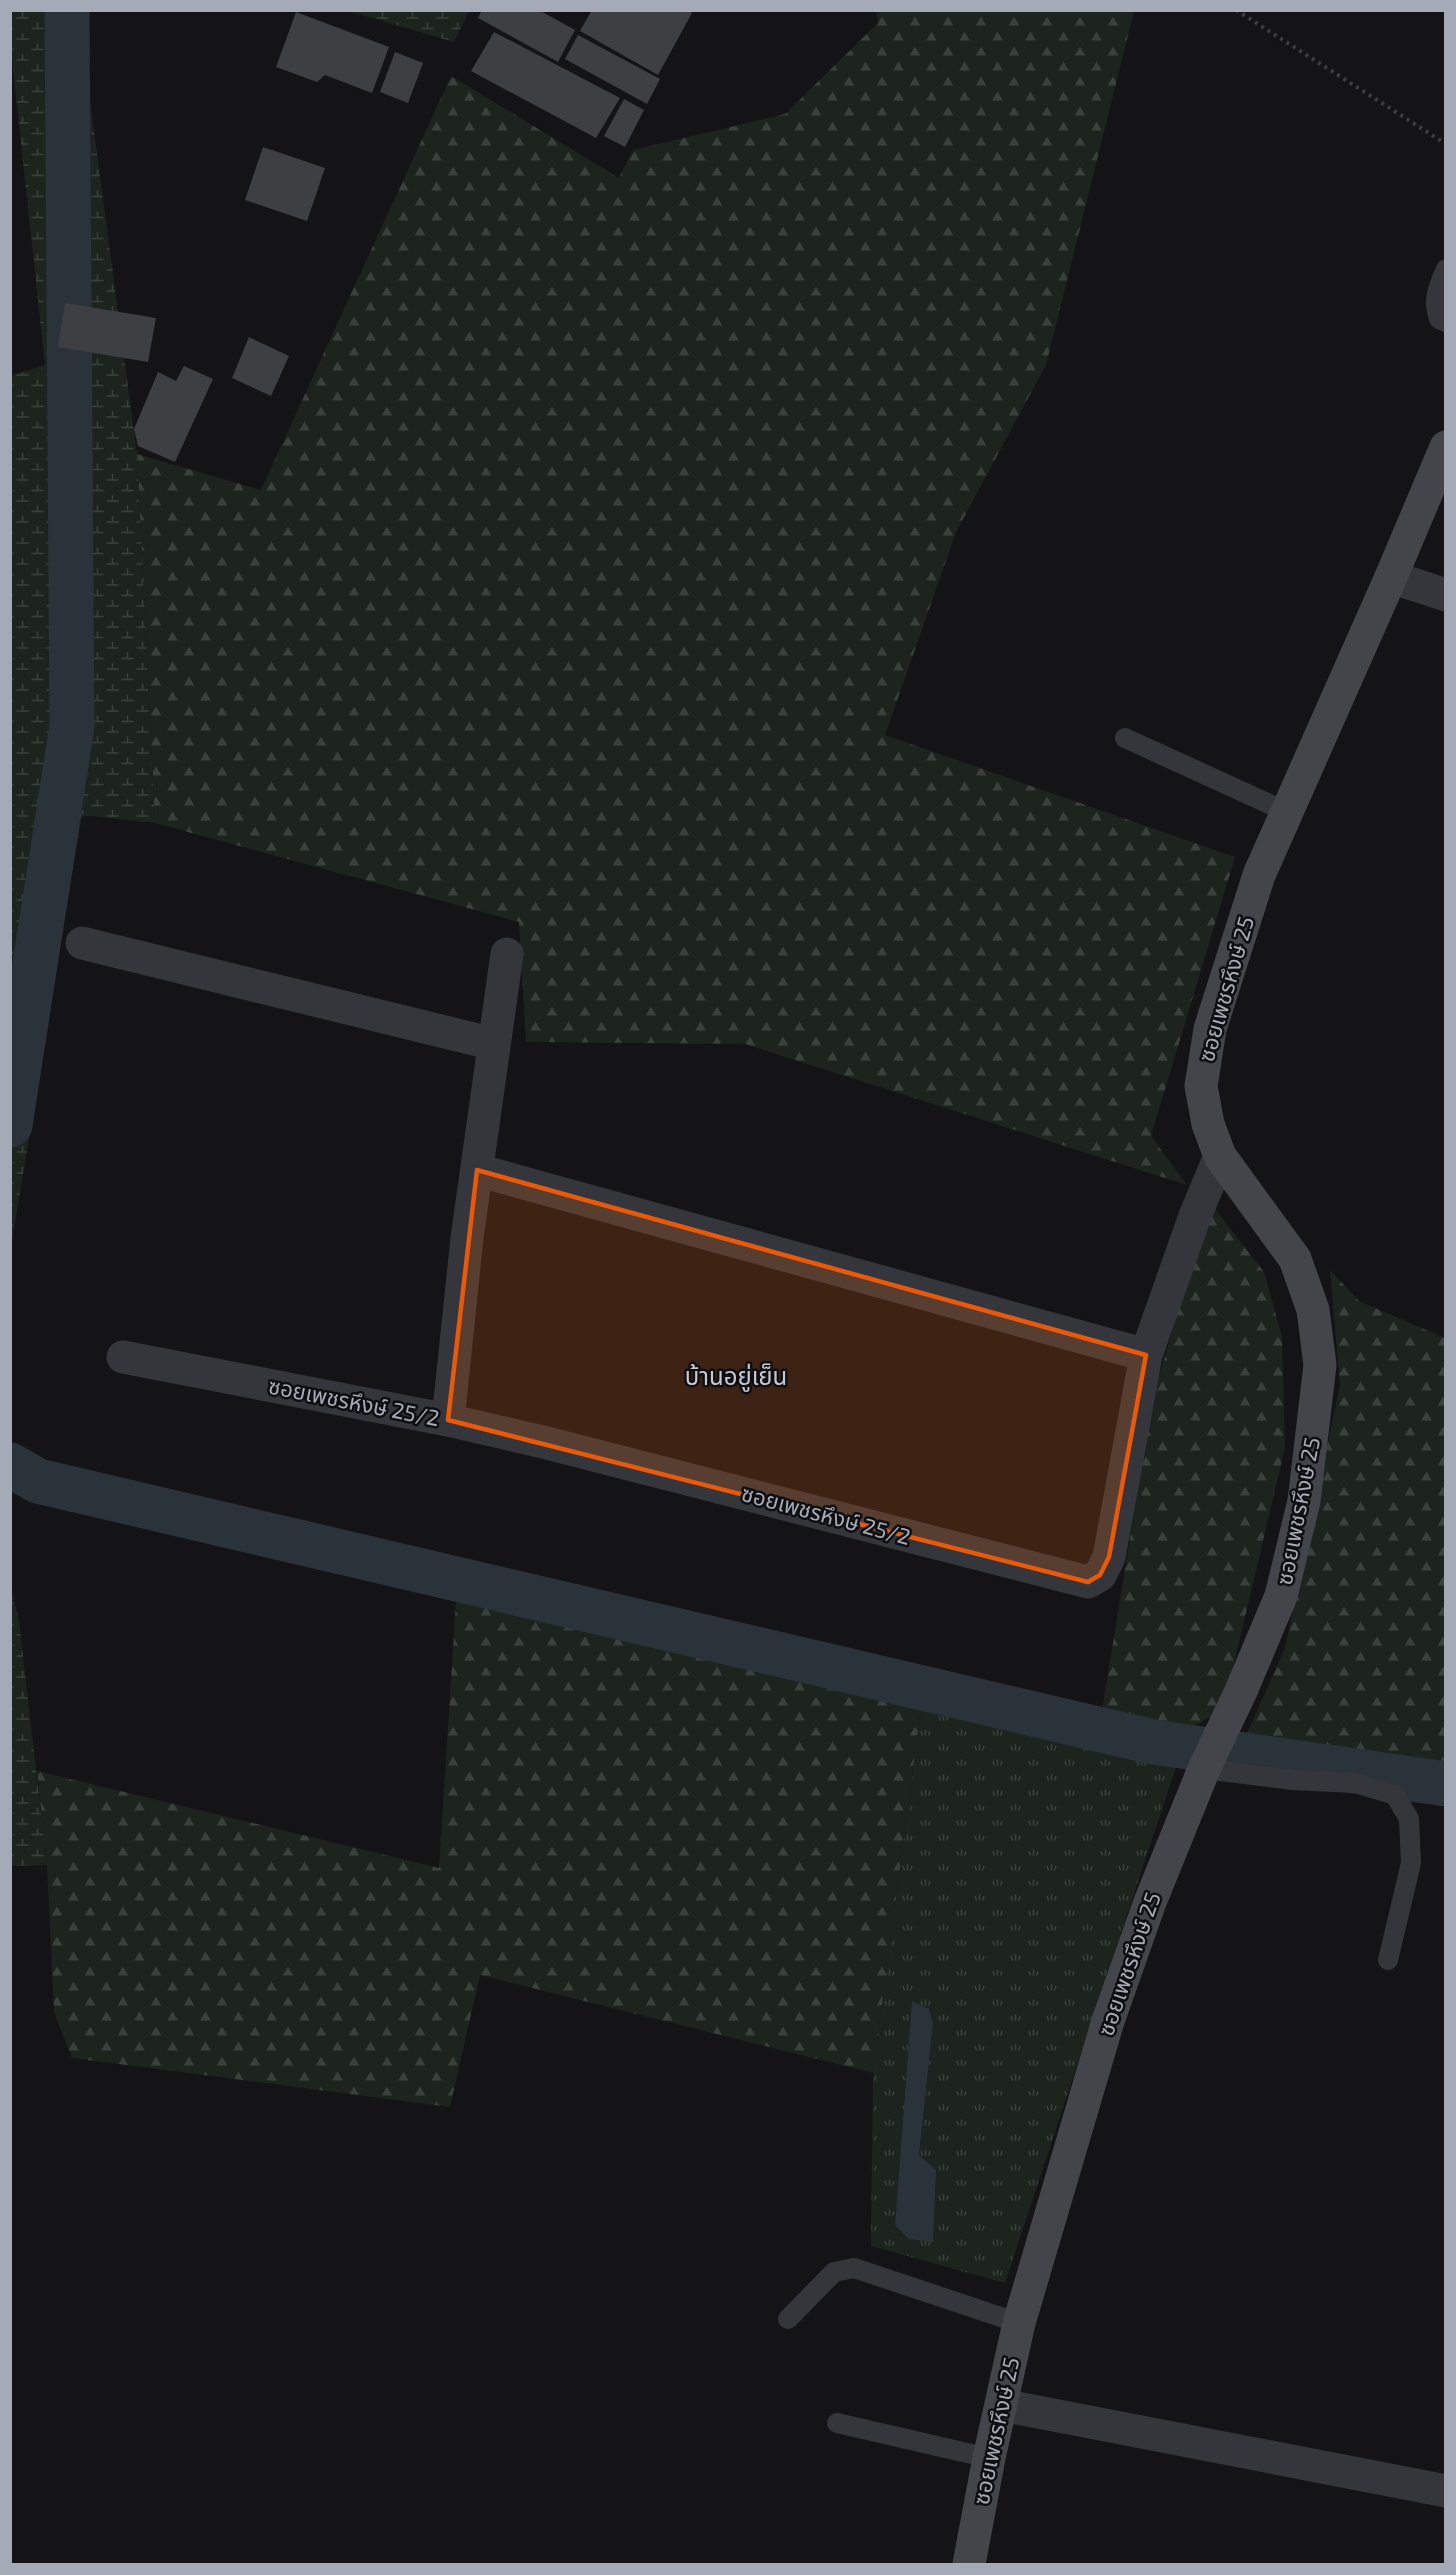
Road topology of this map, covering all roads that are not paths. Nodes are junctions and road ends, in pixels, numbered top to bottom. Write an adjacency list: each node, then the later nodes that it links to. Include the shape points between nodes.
1 (1446, 268): 2 (lane, via 1434,305 1439,319)
2 (1446, 321)
3 (1446, 447): 4 (street, ซอยเพชรหึงษ์ 25)
4 (1391, 577): 5 (street); 7 (street, ซอยเพชรหึงษ์ 25)
5 (1446, 595)
6 (1125, 738): 7 (lane)
7 (1287, 812): 11 (street, ซอยเพชรหึงษ์ 25, via 1259,875 1210,1029 1201,1086 1208,1124)
8 (82, 943): 10 (street)
9 (507, 954): 10 (street)
10 (494, 1044): 12 (street)
11 (1220, 1156): 13 (street, ซอยเพชรหึงษ์ 25/2); 16 (street, ซอยเพชรหึงษ์ 25, via 1295,1259 1313,1310 1320,1365 1304,1501 1281,1596)
12 (477, 1170): 13 (street); 15 (street)
13 (1146, 1355): 15 (street, ซอยเพชรหึงษ์ 25/2, via 1109,1557 1100,1575 1088,1582)
14 (123, 1358): 15 (street, ซอยเพชรหึงษ์ 25/2)
15 (448, 1420)
16 (1204, 1769): 17 (lane, via 1355,1783 1395,1796 1409,1819 1411,1863); 19 (street, ซอยเพชรหึงษ์ 25, via 1150,1902 1108,2021)
17 (1388, 1960)
18 (788, 2319): 19 (lane, via 834,2272 854,2268)
19 (1019, 2323): 20 (street, ซอยเพชรหึงษ์ 25)
20 (1002, 2405): 22 (street, ซอยเพชรหึงษ์ 25); 23 (street)
21 (837, 2423): 22 (lane)
22 (989, 2458): 24 (street, ซอยเพชรหึงษ์ 25)
23 (1446, 2491)
24 (969, 2565)

